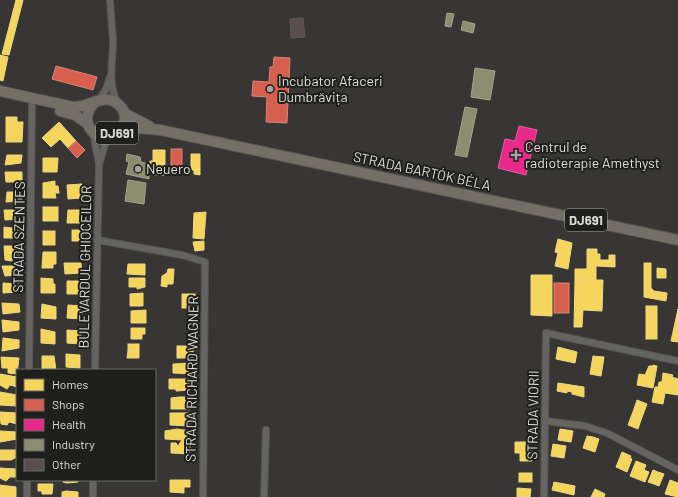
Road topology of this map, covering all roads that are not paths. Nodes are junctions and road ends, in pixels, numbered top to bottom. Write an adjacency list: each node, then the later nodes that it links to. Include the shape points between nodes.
1 (110, 0): 2 (street, via 113,43)
2 (111, 74): 5 (street, via 106,89); 6 (street)
3 (0, 91): 5 (main road, DJ691, via 73,107)
4 (0, 97): 7 (main road, DJ691)
5 (96, 101): 6 (main road, DJ691, via 106,99); 9 (main road, DJ691, via 87,112)
6 (119, 104): 8 (main road, DJ691)
7 (32, 105): 9 (main road, DJ691, via 75,115); 17 (street, STRADA SZENTES)
8 (124, 113): 10 (main road, DJ691, via 125,119); 11 (main road, STRADA BARTÓK BÉLA / DJ691)
9 (90, 129): 12 (main road, DJ691, via 105,137); 13 (street, BULEVARDUL GHIOCEILOR)
10 (120, 130): 11 (main road, STRADA BARTÓK BÉLA / DJ691); 12 (main road, DJ691)
11 (160, 130): 15 (main road, STRADA BARTÓK BÉLA / DJ691)
12 (111, 136): 13 (street, BULEVARDUL GHIOCEILOR, via 105,144)
13 (99, 164): 14 (street, BULEVARDUL GHIOCEILOR)
14 (97, 240): 18 (street, BULEVARDUL GHIOCEILOR); 26 (street, STRADA RICHARD WAGNER, via 182,255 205,262)
15 (678, 240)
16 (678, 361): 19 (street, STRADA VIORII, via 546,333)
17 (28, 369)
18 (95, 369)
19 (546, 420): 21 (street, via 585,426 607,433); 28 (street, STRADA VIORII)
20 (266, 430): 27 (street)
21 (678, 470)
22 (27, 481): 24 (street)
23 (93, 481): 25 (street)
24 (27, 497)
25 (93, 497)
26 (203, 497)
27 (264, 497)
28 (544, 497)

